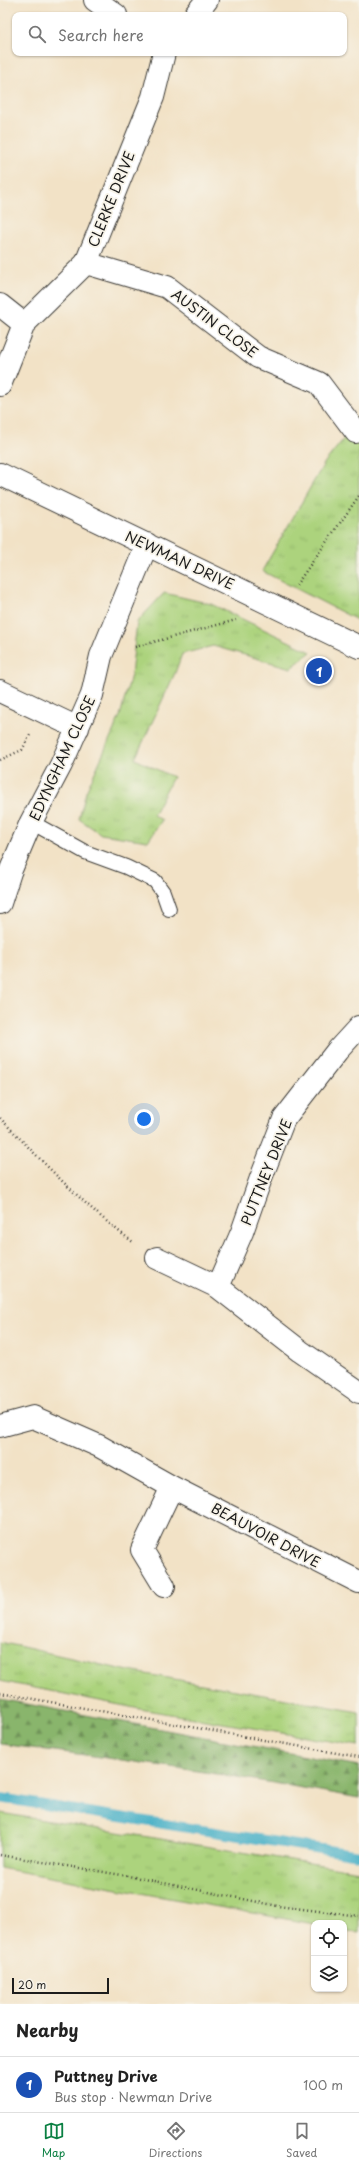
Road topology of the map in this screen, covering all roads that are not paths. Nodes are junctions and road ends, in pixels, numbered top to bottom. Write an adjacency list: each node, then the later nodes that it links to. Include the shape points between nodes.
1 (95, 0): 3 (street)
2 (207, 0): 4 (street)
3 (112, 12)
4 (197, 12)
5 (163, 56): 6 (street, CLERKE DRIVE, via 153,97)
6 (86, 263): 8 (street, CLERKE DRIVE); 10 (street, AUSTIN CLOSE, via 167,286 258,357 320,374)
7 (0, 305): 8 (street)
8 (24, 324): 9 (street, CLERKE DRIVE)
9 (0, 385)
10 (356, 432)
11 (0, 474): 12 (street, NEWMAN DRIVE)
12 (147, 544): 13 (street, NEWMAN DRIVE); 15 (street, EDYNGHAM CLOSE, via 101,656 92,695)
13 (359, 647)
14 (0, 691): 15 (street)
15 (78, 728): 16 (street, EDYNGHAM CLOSE)
16 (31, 822): 17 (street, EDYNGHAM CLOSE); 18 (lane, via 85,852 155,881 164,892)
17 (0, 903)
18 (169, 910)
19 (359, 1027): 21 (street, PUTTNEY DRIVE, via 284,1119 242,1232)
20 (157, 1258): 21 (street)
21 (218, 1287): 22 (street, via 300,1351)
22 (359, 1392)
23 (0, 1426): 24 (street, BEAUVOIR DRIVE, via 33,1417 98,1446)
24 (172, 1487): 25 (street, BEAUVOIR DRIVE); 26 (street, via 142,1550)
25 (359, 1582)
26 (164, 1586)

